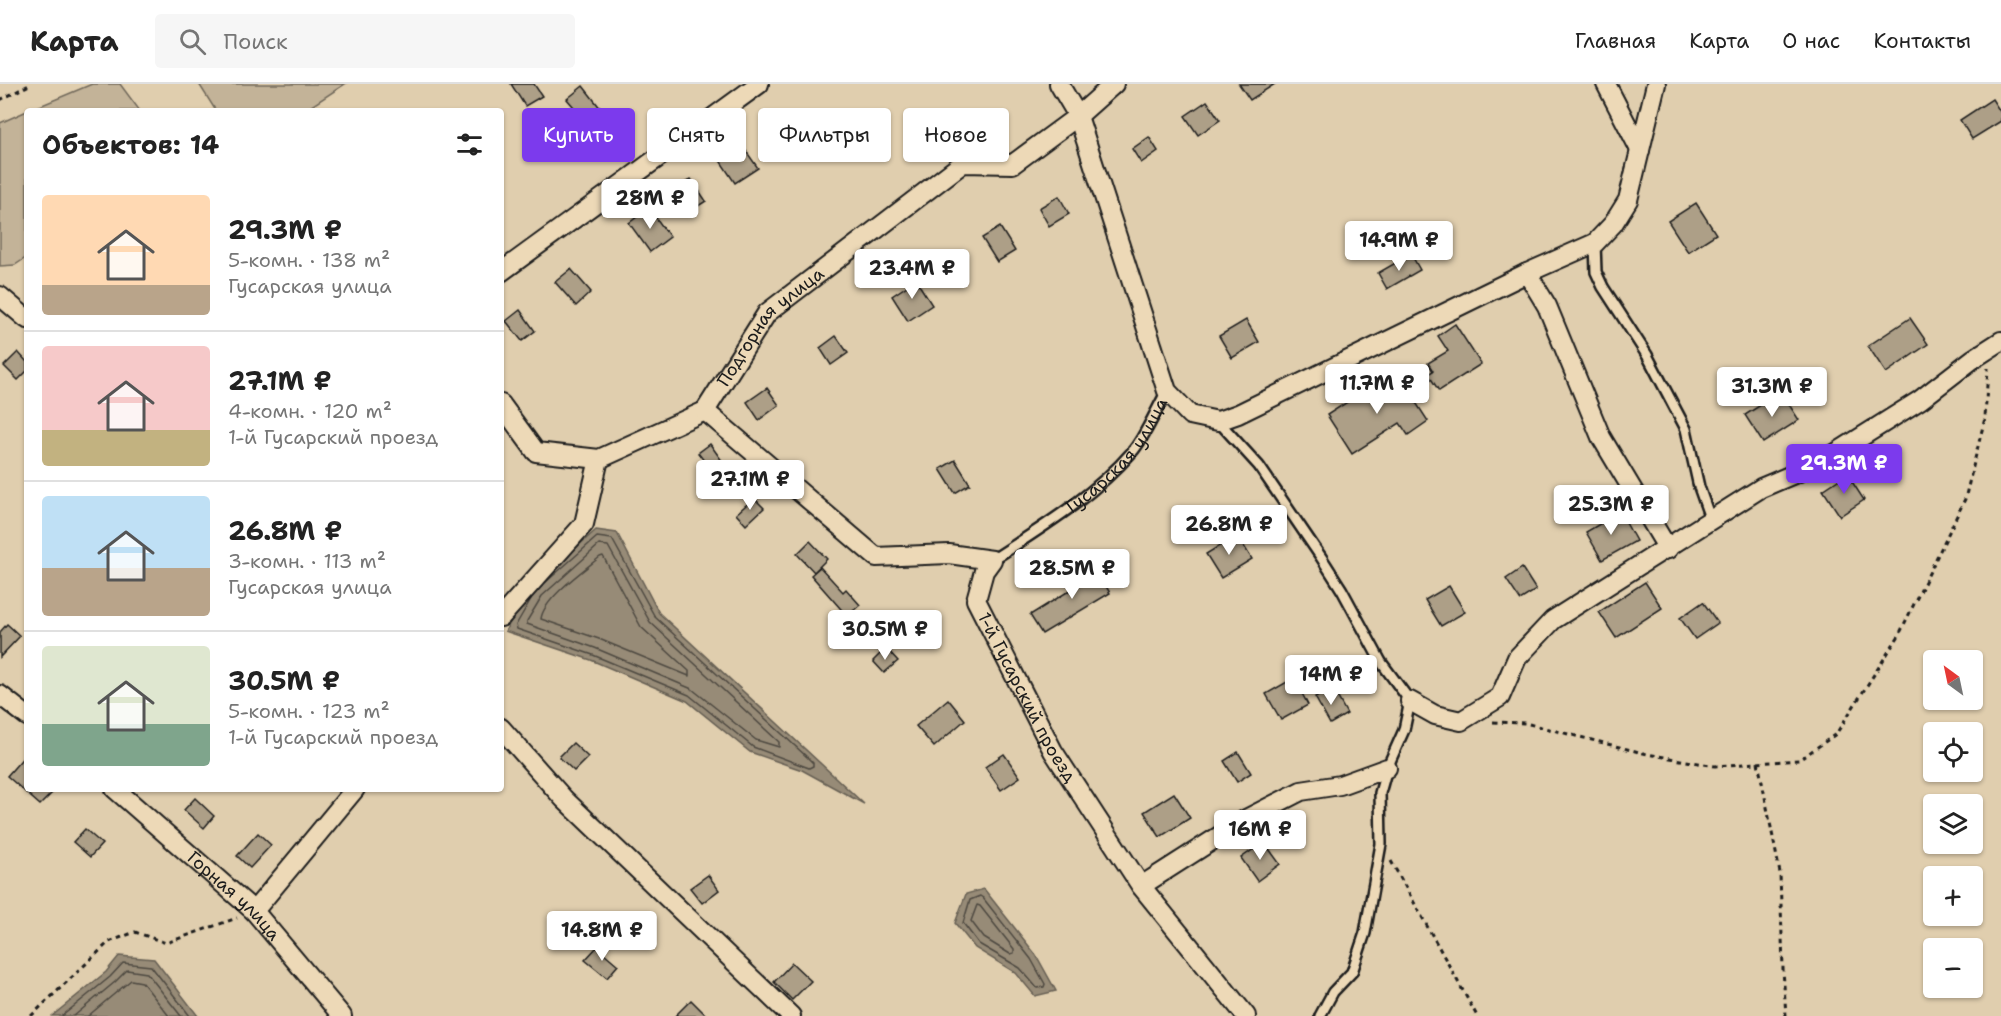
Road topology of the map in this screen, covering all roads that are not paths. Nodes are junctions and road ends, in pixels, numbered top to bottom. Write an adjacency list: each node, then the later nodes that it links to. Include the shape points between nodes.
1 (759, 84): 9 (street)
2 (1059, 84): 6 (street)
3 (1114, 84): 6 (street, Подгорная улица)
4 (1606, 84): 7 (street)
5 (1656, 84): 7 (street)
6 (1078, 116): 14 (street); 16 (street, Подгорная улица, via 1013,164 963,164 767,313)
7 (1640, 150): 8 (street, via 1628,200)
8 (1595, 243): 10 (street); 19 (lane, via 1596,272 1603,287 1647,355 1686,429)
9 (504, 270)
10 (1527, 273): 17 (street); 20 (street, via 1547,306 1601,437)
11 (0, 296): 12 (street)
12 (24, 316)
13 (1995, 345): 19 (street, via 1920,400 1820,463 1761,488)
14 (1167, 392): 17 (street, Гусарская улица, via 1190,415); 21 (lane, Гусарская улица, via 1134,450 1104,482)
15 (504, 408): 18 (street, via 536,452)
16 (705, 411): 18 (street); 21 (street, via 876,556 949,554)
17 (1218, 421): 24 (lane, via 1259,466 1321,556 1381,662)
18 (599, 459): 22 (street, via 584,524)
19 (1711, 521): 20 (street)
20 (1668, 549): 24 (street, via 1553,620 1517,658 1500,697 1461,722 1435,715)
21 (992, 560): 30 (street, 1-й Гусарский проезд, via 984,571 976,600 1053,750)
22 (504, 613)
23 (0, 695): 25 (street)
24 (1410, 701): 27 (lane, via 1404,730)
25 (24, 714)
26 (504, 731): 33 (street, via 564,799)
27 (1387, 768): 30 (street, via 1340,786 1301,791 1246,819); 35 (lane, via 1380,793 1381,844 1365,933 1352,972 1333,992)
28 (118, 792): 31 (street, Горная улица)
29 (353, 792): 31 (street)
30 (1141, 886): 34 (street, 1-й Гусарский проезд)
31 (254, 911): 32 (street, Горная улица)
32 (342, 1016)
33 (791, 1016)
34 (1246, 1016)
35 (1320, 1016)

